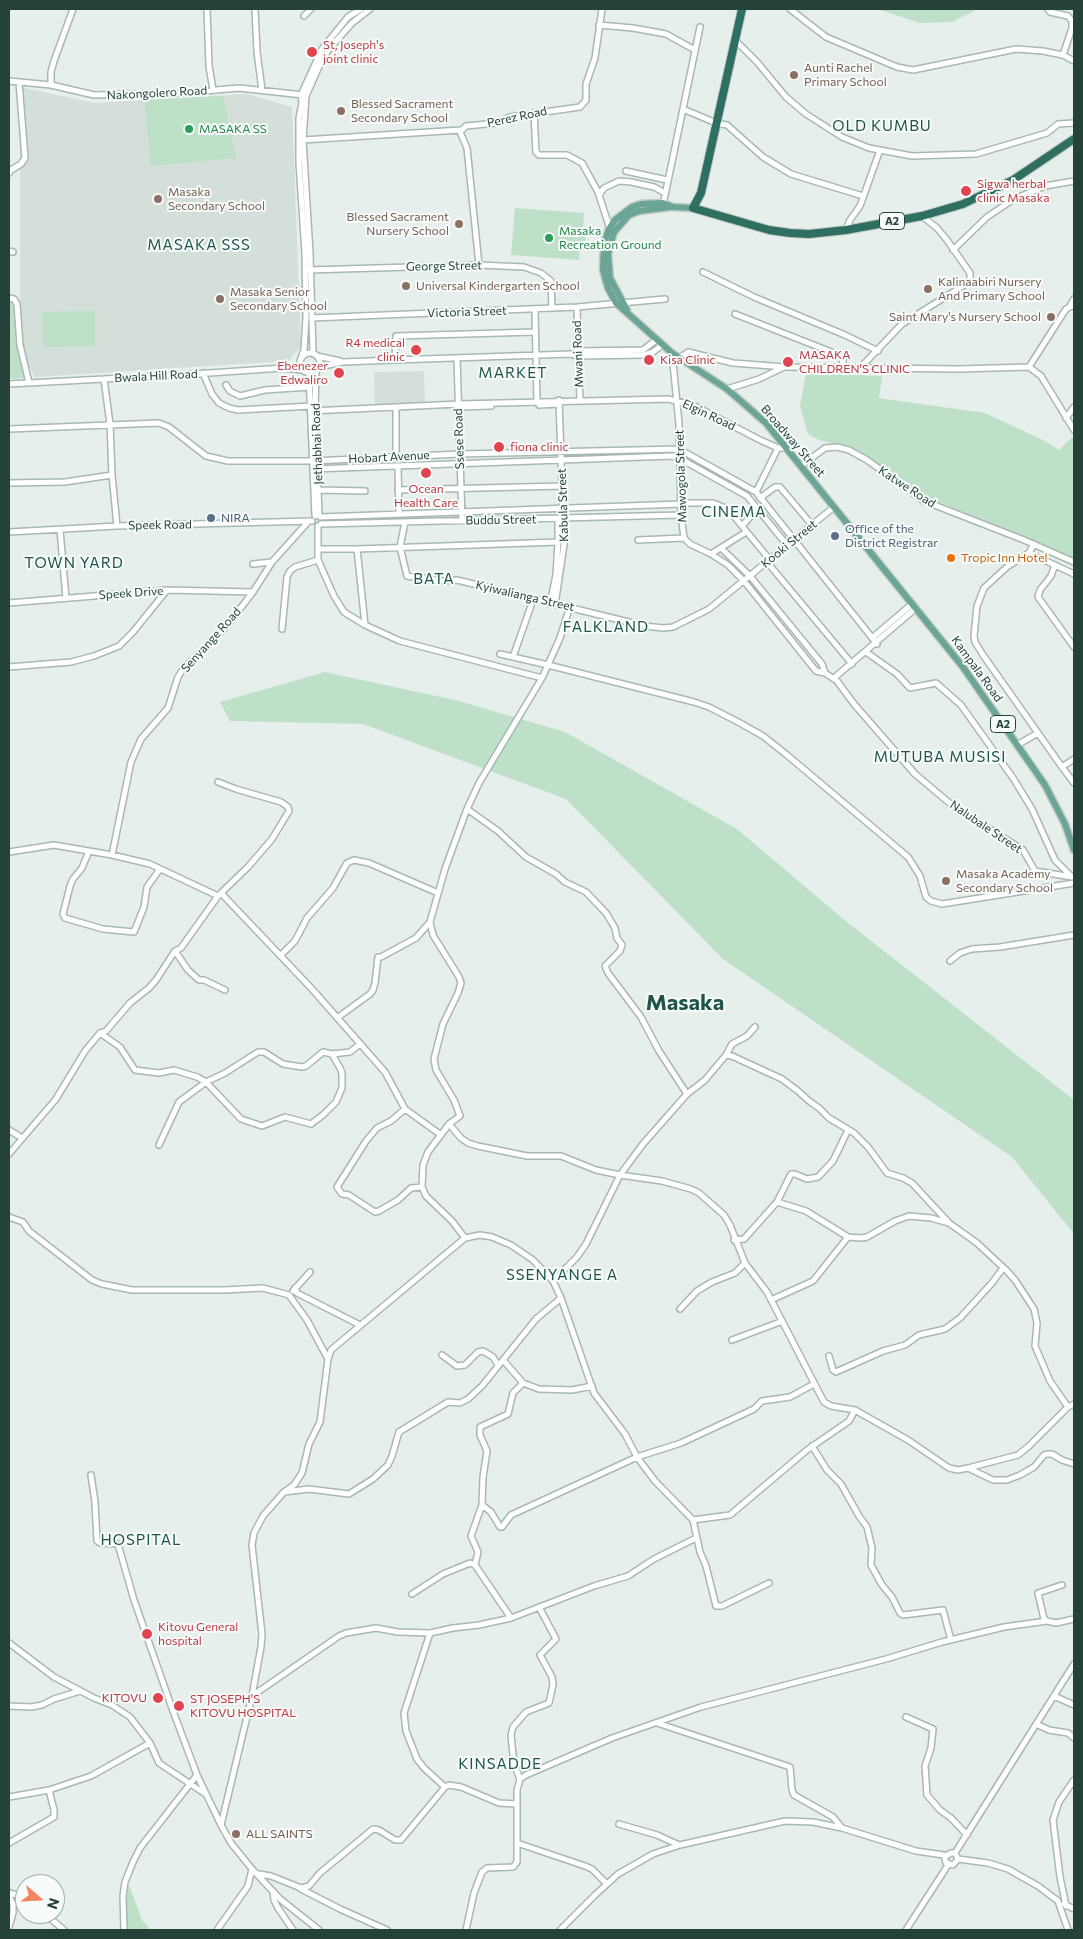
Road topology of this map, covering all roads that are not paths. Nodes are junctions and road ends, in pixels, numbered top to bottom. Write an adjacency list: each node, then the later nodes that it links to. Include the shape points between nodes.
1 (73, 9): 23 (street, via 54,61)
2 (207, 9): 24 (street)
3 (255, 9): 25 (street)
4 (310, 9): 12 (street)
5 (347, 9): 13 (street)
6 (361, 9): 13 (street)
7 (370, 9): 14 (street)
8 (602, 9): 15 (street, Perez Road)
9 (742, 9): 17 (highway)
10 (790, 9): 19 (street, via 843,46 913,70 1016,49)
11 (1048, 9): 19 (street, via 1068,16 1072,21)
12 (304, 16)
13 (348, 17): 14 (street); 26 (street, via 322,49)
14 (352, 23): 26 (street, via 329,49)
15 (598, 25): 18 (street, via 666,34); 28 (street, Perez Road, via 595,58 586,84 584,104 572,110)
16 (700, 27): 18 (street)
17 (735, 40): 29 (highway); 34 (street, via 786,97 806,114 855,144)
18 (695, 50): 27 (street)
19 (1064, 56): 20 (street)
20 (1074, 61)
21 (9, 81): 22 (street, Nakongolero Road)
22 (19, 82): 23 (street, Nakongolero Road); 36 (street, via 25,158)
23 (50, 85): 24 (street, Nakongolero Road, via 108,96)
24 (213, 90): 25 (street, Nakongolero Road)
25 (262, 90): 26 (street, Nakongolero Road)
26 (304, 95): 33 (street); 51 (street, via 299,118 299,163)
27 (683, 109): 29 (street); 37 (street)
28 (534, 113): 31 (street, Perez Road); 41 (street, via 536,152 540,155 567,154 578,159)
29 (716, 123): 40 (highway); 42 (street, via 727,125 763,157 791,174)
30 (1074, 123): 34 (street, via 1058,124 1047,133 976,154 912,156)
31 (460, 130): 33 (street, Perez Road); 50 (street, via 467,148)
32 (1074, 139): 46 (highway, A2, via 1013,180 963,204)
33 (303, 140): 51 (street)
34 (880, 150): 42 (street)
35 (626, 171): 37 (street)
36 (9, 173)
37 (667, 180): 39 (street)
38 (1074, 181): 49 (street, via 1045,186 1014,199 986,217)
39 (665, 193): 41 (street, via 654,187 619,181 604,188); 43 (street)
40 (700, 193): 44 (highway); 45 (highway)
41 (599, 195): 47 (street)
42 (863, 196): 48 (street)
43 (663, 206): 44 (main road, A2); 47 (main road, A2, via 640,204 632,207 615,220)
44 (693, 208): 45 (highway, A2)
45 (703, 210): 48 (highway, A2, via 790,233)
46 (922, 216): 48 (highway, A2); 49 (street, via 937,228)
47 (612, 230): 56 (main road, Broadway Street / A2, via 604,243 606,270 608,288)
48 (846, 230)
49 (954, 250): 65 (street, via 970,272 970,280 902,324)
50 (479, 265): 51 (street, George Street); 59 (street, George Street, via 524,267 541,273 551,281)
51 (308, 270): 62 (street); 72 (street, via 304,350)
52 (703, 272): 65 (street)
53 (9, 298): 85 (street, via 17,304 20,344)
54 (665, 299): 56 (street, Victoria Street)
55 (1074, 299): 57 (street)
56 (619, 303): 58 (street, Victoria Street); 64 (main road, Broadway Street / A2)
57 (1072, 306): 77 (street, via 1066,309)
58 (577, 307): 59 (street, Victoria Street); 67 (street, Mwani Road)
59 (552, 308): 60 (street, Victoria Street)
60 (534, 310): 62 (street, Victoria Street); 63 (street)
61 (736, 314): 76 (street, via 839,354 843,359)
62 (312, 318): 68 (street)
63 (535, 332): 69 (street); 73 (street, via 396,336)
64 (659, 342): 66 (main road, Broadway Street / A2); 67 (street, via 653,352 644,355)
65 (878, 351): 79 (street)
66 (672, 353): 71 (main road, Broadway Street / A2); 90 (street, Mawogola Street)
67 (579, 354): 69 (street); 91 (street, Mwani Road)
68 (315, 355): 72 (street, via 307,354); 74 (street); 81 (street, via 320,362)
69 (535, 356): 70 (street); 92 (street)
70 (457, 358): 73 (street); 94 (street, Ssese Road)
71 (679, 358): 75 (street, via 688,352 733,364); 89 (main road, Broadway Street / A2)
72 (300, 360): 78 (street); 80 (street)
73 (395, 360): 74 (street)
74 (343, 362): 81 (street)
75 (785, 367): 76 (street); 89 (street)
76 (842, 367): 79 (street)
77 (1028, 367): 79 (street); 98 (street, via 1041,376)
78 (283, 368): 80 (street, Bwala Hill Road); 82 (street, Bwala Hill Road)
79 (861, 368)
80 (302, 370): 83 (street)
81 (317, 370): 83 (street); 97 (street, Jethabhai Road)
82 (203, 373): 84 (street, Bwala Hill Road); 97 (street, Elgin Road, via 219,404 229,408)
83 (309, 374): 88 (street, Jethabhai Road)
84 (104, 379): 85 (street, Bwala Hill Road); 99 (street)
85 (28, 383): 86 (street, Bwala Hill Road)
86 (9, 384)
87 (226, 385): 88 (street, via 230,392 240,396 265,390)
88 (310, 388): 97 (street, Jethabhai Road)
89 (726, 389): 103 (main road, Broadway Street / A2, via 753,410)
90 (676, 400): 91 (street, Elgin Road); 102 (street, Elgin Road, via 693,405); 104 (street, Mawogola Street)
91 (580, 401): 93 (street, Elgin Road)
92 (537, 402): 93 (street, Elgin Road); 94 (street, Elgin Road)
93 (559, 402): 94 (street, Elgin Road); 105 (street, Kabula Street)
94 (459, 405): 95 (street, Elgin Road); 106 (street, Ssese Road)
95 (396, 407): 97 (street, Elgin Road); 107 (street)
96 (1074, 407): 98 (street)
97 (312, 409): 110 (street, Jethabhai Road)
98 (1066, 418): 101 (street)
99 (110, 424): 100 (street, Hobart Avenue); 110 (street, Hobart Avenue, via 159,423 206,456 228,461); 115 (street)
100 (9, 429)
101 (1074, 430)
102 (778, 448): 103 (street, Elgin Road); 121 (street)
103 (787, 448): 113 (main road, Broadway Street / A2)
104 (679, 449): 105 (street, Hobart Avenue); 108 (street, Mawogola Street); 121 (street)
105 (562, 452): 106 (street, Hobart Avenue); 109 (street, Kabula Street)
106 (460, 454): 107 (street, Hobart Avenue); 111 (street, Ssese Road)
107 (396, 457): 110 (street, Hobart Avenue)
108 (679, 458): 109 (street, Hobart Avenue); 123 (street); 125 (street, Mawogola Street)
109 (562, 460): 111 (street, Hobart Avenue); 117 (street, Kabula Street)
110 (315, 461): 114 (street, Jethabhai Road)
111 (460, 463): 112 (street, Hobart Avenue); 118 (street, Ssese Road)
112 (398, 466): 114 (street, Hobart Avenue); 120 (street)
113 (801, 466): 126 (main road, Broadway Street / A2); 147 (street, Katwe Road, via 825,448 849,450 924,501)
114 (315, 469): 119 (street, Jethabhai Road); 132 (street, Jethabhai Road)
115 (112, 475): 116 (street, via 65,482); 138 (street)
116 (9, 483)
117 (562, 486): 118 (street); 127 (street, Kabula Street)
118 (461, 488): 120 (street); 129 (street, Ssese Road)
119 (318, 490): 122 (street); 132 (street, Jethabhai Road)
120 (398, 490): 130 (street)
121 (754, 490): 123 (street); 124 (street)
122 (365, 491)
123 (746, 496): 128 (street)
124 (760, 498): 137 (street, via 780,487); 145 (street)
125 (681, 503): 127 (street, Speek Road); 131 (street, Mawogola Street); 139 (street, Speek Road, via 713,503 728,509)
126 (834, 507): 137 (street, Kooki Street); 171 (main road, Broadway Street / A2)
127 (563, 508): 129 (street, Speek Road); 133 (street, Kabula Street)
128 (758, 508): 139 (street); 148 (street)
129 (462, 511): 130 (street, Speek Road); 134 (street, Ssese Road)
130 (398, 513): 132 (street, Speek Road)
131 (681, 515): 133 (street, Buddu Street); 143 (street, Mawogola Street)
132 (315, 518): 136 (street, via 314,524); 136 (street, via 322,520); 138 (street, Speek Road); 157 (street, Senyange Road)
133 (561, 518): 134 (street, Buddu Street); 146 (street); 169 (street, Kabula Street, via 564,550)
134 (462, 521): 135 (street, Buddu Street)
135 (405, 522): 136 (street, Buddu Street); 149 (street, Kyiwalianga Street)
136 (319, 525): 151 (street)
137 (812, 525): 145 (street, Kooki Street)
138 (117, 526): 140 (street, Speek Road)
139 (742, 526): 142 (street, Speek Road)
140 (60, 530): 141 (street, Speek Road); 166 (street)
141 (9, 532)
142 (746, 532): 150 (street); 156 (street, Speek Road)
143 (684, 538): 144 (street); 154 (street, Mawogola Street)
144 (638, 540)
145 (793, 540): 148 (street, Kooki Street); 174 (street)
146 (558, 542): 149 (street); 169 (street)
147 (1034, 544): 153 (street); 158 (street, Katwe Road)
148 (787, 545): 156 (street, Kooki Street)
149 (400, 547): 152 (street); 167 (street, Kyiwalianga Street, via 407,576 457,580)
150 (721, 548): 154 (street); 162 (street, Nalubale Street)
151 (319, 549): 152 (street); 155 (street)
152 (357, 550): 172 (street)
153 (1029, 553): 160 (street); 186 (street, via 1008,566 984,588 974,636 984,656)
154 (711, 554): 163 (street, Mawogola Street)
155 (318, 560): 172 (street, via 344,612); 173 (street, via 290,571)
156 (768, 561): 162 (street, Kooki Street); 180 (street, Speek Road)
157 (272, 562): 159 (street); 165 (street, Senyange Road)
158 (1074, 562)
159 (253, 564)
160 (1055, 565): 161 (street); 176 (street, via 1038,597)
161 (1074, 574)
162 (750, 576): 163 (street, Kooki Street); 183 (street, Nalubale Street, via 822,664)
163 (744, 581): 170 (street, Kyiwalianga Street, via 701,614 673,627 645,626); 183 (street, Nalubale Street, via 816,671)
164 (166, 590): 165 (street, Speek Drive); 166 (street, Speek Drive); 182 (street, via 119,646 71,662)
165 (253, 592): 196 (street, Senyange Road, via 226,627 183,669 168,708 137,746)
166 (66, 598): 168 (street, Speek Drive)
167 (533, 600): 169 (street, Kyiwalianga Street); 179 (street)
168 (9, 603)
169 (553, 605): 170 (street, Kyiwalianga Street)
170 (570, 606): 181 (street)
171 (914, 606): 174 (street); 175 (street); 187 (main road, Kampala Road / A2, via 963,666)
172 (365, 625): 184 (street, via 400,640)
173 (282, 629)
174 (872, 638): 175 (street)
175 (877, 644): 177 (street)
176 (1074, 647)
177 (866, 652): 180 (street); 198 (street, via 897,674 910,688 936,683 961,705 1018,785 1055,860)
178 (500, 654): 179 (street)
179 (513, 657): 181 (street)
180 (852, 664): 185 (street)
181 (548, 665): 184 (street); 199 (street, via 709,707 763,736 908,857 920,876 926,897 931,901 942,904)
182 (9, 667)
183 (825, 673): 185 (street, Nalubale Street)
184 (542, 678): 192 (street, via 479,783)
185 (834, 678): 198 (street, Nalubale Street, via 906,765 953,806 1023,850 1034,871)
186 (1038, 733): 187 (street); 189 (street)
187 (1017, 745): 193 (main road, Kampala Road / A2, via 1045,786 1065,824)
188 (1074, 759): 189 (street)
189 (1062, 767): 191 (street)
190 (218, 782): 201 (street, via 281,802 289,811 272,839)
191 (1074, 783)
192 (467, 809): 200 (street); 215 (street, via 526,857 586,892 606,913 622,945 605,966 608,973 641,1017)
193 (1074, 850)
194 (89, 851): 195 (street, via 54,845); 196 (street); 197 (street, via 70,886 63,914 65,918 103,929 134,932 144,907 147,887)
195 (9, 852)
196 (112, 855): 197 (street)
197 (160, 869): 201 (street)
198 (1073, 878)
199 (1074, 883)
200 (438, 893): 202 (street); 205 (street, via 369,863 350,861 307,918 295,941)
201 (219, 894): 204 (street, via 181,948); 205 (street)
202 (430, 922): 208 (street, via 416,938 378,957 370,994); 217 (street, via 433,935 461,983 443,1024 434,1059 436,1070 460,1116)
203 (1074, 935): 206 (street, via 972,949 960,953)
204 (175, 951): 207 (street, via 199,980); 210 (street, via 149,988 130,1003 106,1031)
205 (281, 955): 208 (street)
206 (950, 962)
207 (225, 990)
208 (337, 1018): 211 (street)
209 (755, 1027): 213 (street, via 732,1044)
210 (100, 1033): 214 (street, via 116,1043 139,1072 174,1070); 221 (street, via 56,1099)
211 (360, 1044): 212 (street, via 350,1052); 216 (street, via 385,1072)
212 (332, 1054): 214 (street, via 323,1052 302,1067 283,1064 264,1052 258,1052); 214 (street, via 342,1073 342,1088 336,1102 311,1124 287,1117 266,1126 243,1120)
213 (726, 1055): 215 (street, via 705,1080); 219 (street, via 782,1078 808,1102)
214 (206, 1082): 222 (street, via 179,1102)
215 (687, 1094): 224 (street)
216 (405, 1109): 220 (street); 225 (street, via 377,1128 337,1187 342,1194 379,1212 411,1188)
217 (449, 1124): 220 (street); 224 (street, via 461,1138 478,1146 532,1156 561,1156 596,1170)
218 (9, 1130): 221 (street)
219 (848, 1130): 226 (street, via 833,1161 818,1177 807,1179 792,1173); 228 (street, via 860,1138 887,1173 912,1183)
220 (441, 1135): 225 (street, via 423,1165)
221 (22, 1138): 223 (street)
222 (159, 1145)
223 (9, 1154)
224 (620, 1175): 231 (street, via 662,1181 699,1193 724,1215); 235 (street, via 586,1244)
225 (422, 1187): 230 (street, via 426,1196)
226 (777, 1202): 229 (street, via 800,1208); 231 (street, via 744,1239)
227 (9, 1217): 238 (street, via 23,1222 29,1231 92,1280 102,1284 132,1290 263,1288)
228 (949, 1223): 229 (street, via 909,1216 867,1237); 233 (street, via 977,1243)
229 (848, 1237): 240 (street, via 813,1281)
230 (465, 1238): 235 (street, via 480,1235 511,1245 534,1260); 244 (street)
231 (734, 1240): 232 (street)
232 (745, 1263): 240 (street); 242 (street, via 735,1273 697,1291)
233 (1003, 1268): 247 (street, via 960,1318 945,1329 919,1335 905,1344 836,1372); 255 (street, via 1034,1309 1036,1346 1050,1381)
234 (310, 1272): 236 (street)
235 (553, 1281): 237 (street)
236 (295, 1288): 238 (street); 244 (street, via 297,1293)
237 (556, 1288): 239 (street); 241 (street)
238 (289, 1294): 248 (street)
239 (561, 1298): 241 (street); 253 (street)
240 (771, 1300): 243 (street)
241 (554, 1303): 249 (street, via 524,1332)
242 (680, 1309)
243 (781, 1319): 245 (street); 252 (street)
244 (360, 1325): 248 (street, via 332,1350)
245 (732, 1340)
246 (442, 1355): 250 (street, via 457,1366 465,1365 483,1351)
247 (828, 1356)
248 (328, 1359): 262 (street, via 320,1422 302,1473)
249 (503, 1360): 250 (street); 251 (street)
250 (498, 1365): 262 (street, via 464,1402 448,1402 403,1428 397,1436 388,1465 379,1472 379,1476 356,1490 349,1494 309,1489)
251 (523, 1383): 253 (street, via 539,1389 572,1390); 263 (street, via 513,1393 508,1414 480,1427 480,1435 488,1451)
252 (814, 1384): 256 (street, via 830,1406); 258 (street, via 790,1397 762,1401 754,1410 681,1443)
253 (592, 1386): 258 (street)
254 (1074, 1404): 255 (street)
255 (1068, 1407): 260 (street, via 1024,1452)
256 (855, 1410): 257 (street, via 849,1422); 260 (street, via 949,1468)
257 (812, 1446): 264 (street, via 730,1515); 275 (street, via 841,1484 867,1527 872,1548 871,1565 900,1613 943,1610)
258 (637, 1457): 263 (street, via 511,1515 502,1527 492,1512); 264 (street)
259 (1074, 1464): 260 (street, via 1047,1454 1034,1467 1007,1480 993,1480)
260 (968, 1468)
261 (91, 1475): 288 (street, via 97,1541 119,1546 134,1600)
262 (284, 1492): 279 (street, via 263,1516 252,1538 262,1634)
263 (482, 1505): 266 (street, via 471,1536 478,1552)
264 (693, 1520): 265 (street)
265 (696, 1538): 267 (street, via 716,1606); 270 (street, via 628,1576)
266 (475, 1565): 269 (street, via 470,1563 442,1574); 271 (street)
267 (769, 1583)
268 (1062, 1585): 273 (street, via 1038,1594)
269 (412, 1594)
270 (539, 1607): 271 (street); 289 (street, via 556,1639 540,1655 553,1684 549,1703 526,1712 513,1727 514,1764)
271 (511, 1618): 274 (street)
272 (1074, 1619): 273 (street, via 1056,1624)
273 (1047, 1621): 275 (street)
274 (430, 1633): 279 (street, via 376,1628 346,1633); 292 (street, via 404,1713 406,1731 417,1759)
275 (951, 1640): 284 (street, via 701,1707)
276 (9, 1643): 278 (street, via 54,1677)
277 (1074, 1664): 280 (street)
278 (80, 1691): 282 (street, via 42,1705); 287 (street, via 130,1717)
279 (252, 1696): 298 (street)
280 (1054, 1696): 281 (street); 285 (street)
281 (1074, 1705)
282 (9, 1706)
283 (906, 1717): 300 (street, via 933,1729 925,1766 927,1795)
284 (656, 1723): 289 (street, via 551,1763); 299 (street, via 790,1767 794,1795 833,1817)
285 (1036, 1724): 286 (street, via 1068,1733); 300 (street)
286 (1074, 1738)
287 (150, 1743): 291 (street, via 159,1763); 293 (street, via 91,1776)
288 (197, 1775): 291 (street); 294 (street)
289 (520, 1779): 296 (street)
290 (1074, 1780): 315 (street, via 1059,1802 1053,1820)
291 (190, 1784): 294 (street); 318 (street, via 140,1848 133,1862 123,1896)
292 (445, 1786): 296 (street, via 453,1785 499,1803); 311 (street, via 401,1840 372,1829 309,1886)
293 (49, 1790): 295 (street); 301 (street, via 54,1817)
294 (206, 1794): 298 (street)
295 (9, 1797)
296 (517, 1804): 302 (street)
297 (619, 1824): 303 (street)
298 (221, 1826): 308 (street)
299 (842, 1828): 303 (street, via 785,1821); 305 (street, via 916,1851)
300 (967, 1835): 304 (street)
301 (9, 1843)
302 (518, 1843): 310 (street, via 592,1869); 323 (street, via 515,1866 487,1868 482,1872)
303 (680, 1845): 310 (street, via 653,1854)
304 (955, 1853): 305 (street); 306 (street)
305 (944, 1855): 307 (street)
306 (958, 1859): 307 (street, via 956,1864); 314 (street, via 988,1863 1012,1871)
307 (948, 1865): 325 (street)
308 (252, 1869): 309 (street); 319 (street, via 248,1886)
309 (257, 1873): 311 (street); 312 (street)
310 (607, 1884): 324 (street)
311 (301, 1888): 322 (street)
312 (273, 1891): 320 (street, via 274,1900); 321 (street)
313 (9, 1894): 317 (street, via 13,1913)
314 (1058, 1900): 315 (street); 326 (street)
315 (1066, 1906): 316 (street)
316 (1074, 1909)
317 (9, 1927)
318 (124, 1930)
319 (217, 1930)
320 (292, 1930)
321 (318, 1930)
322 (388, 1930)
323 (466, 1930)
324 (560, 1930)
325 (906, 1930)
326 (1068, 1930)

